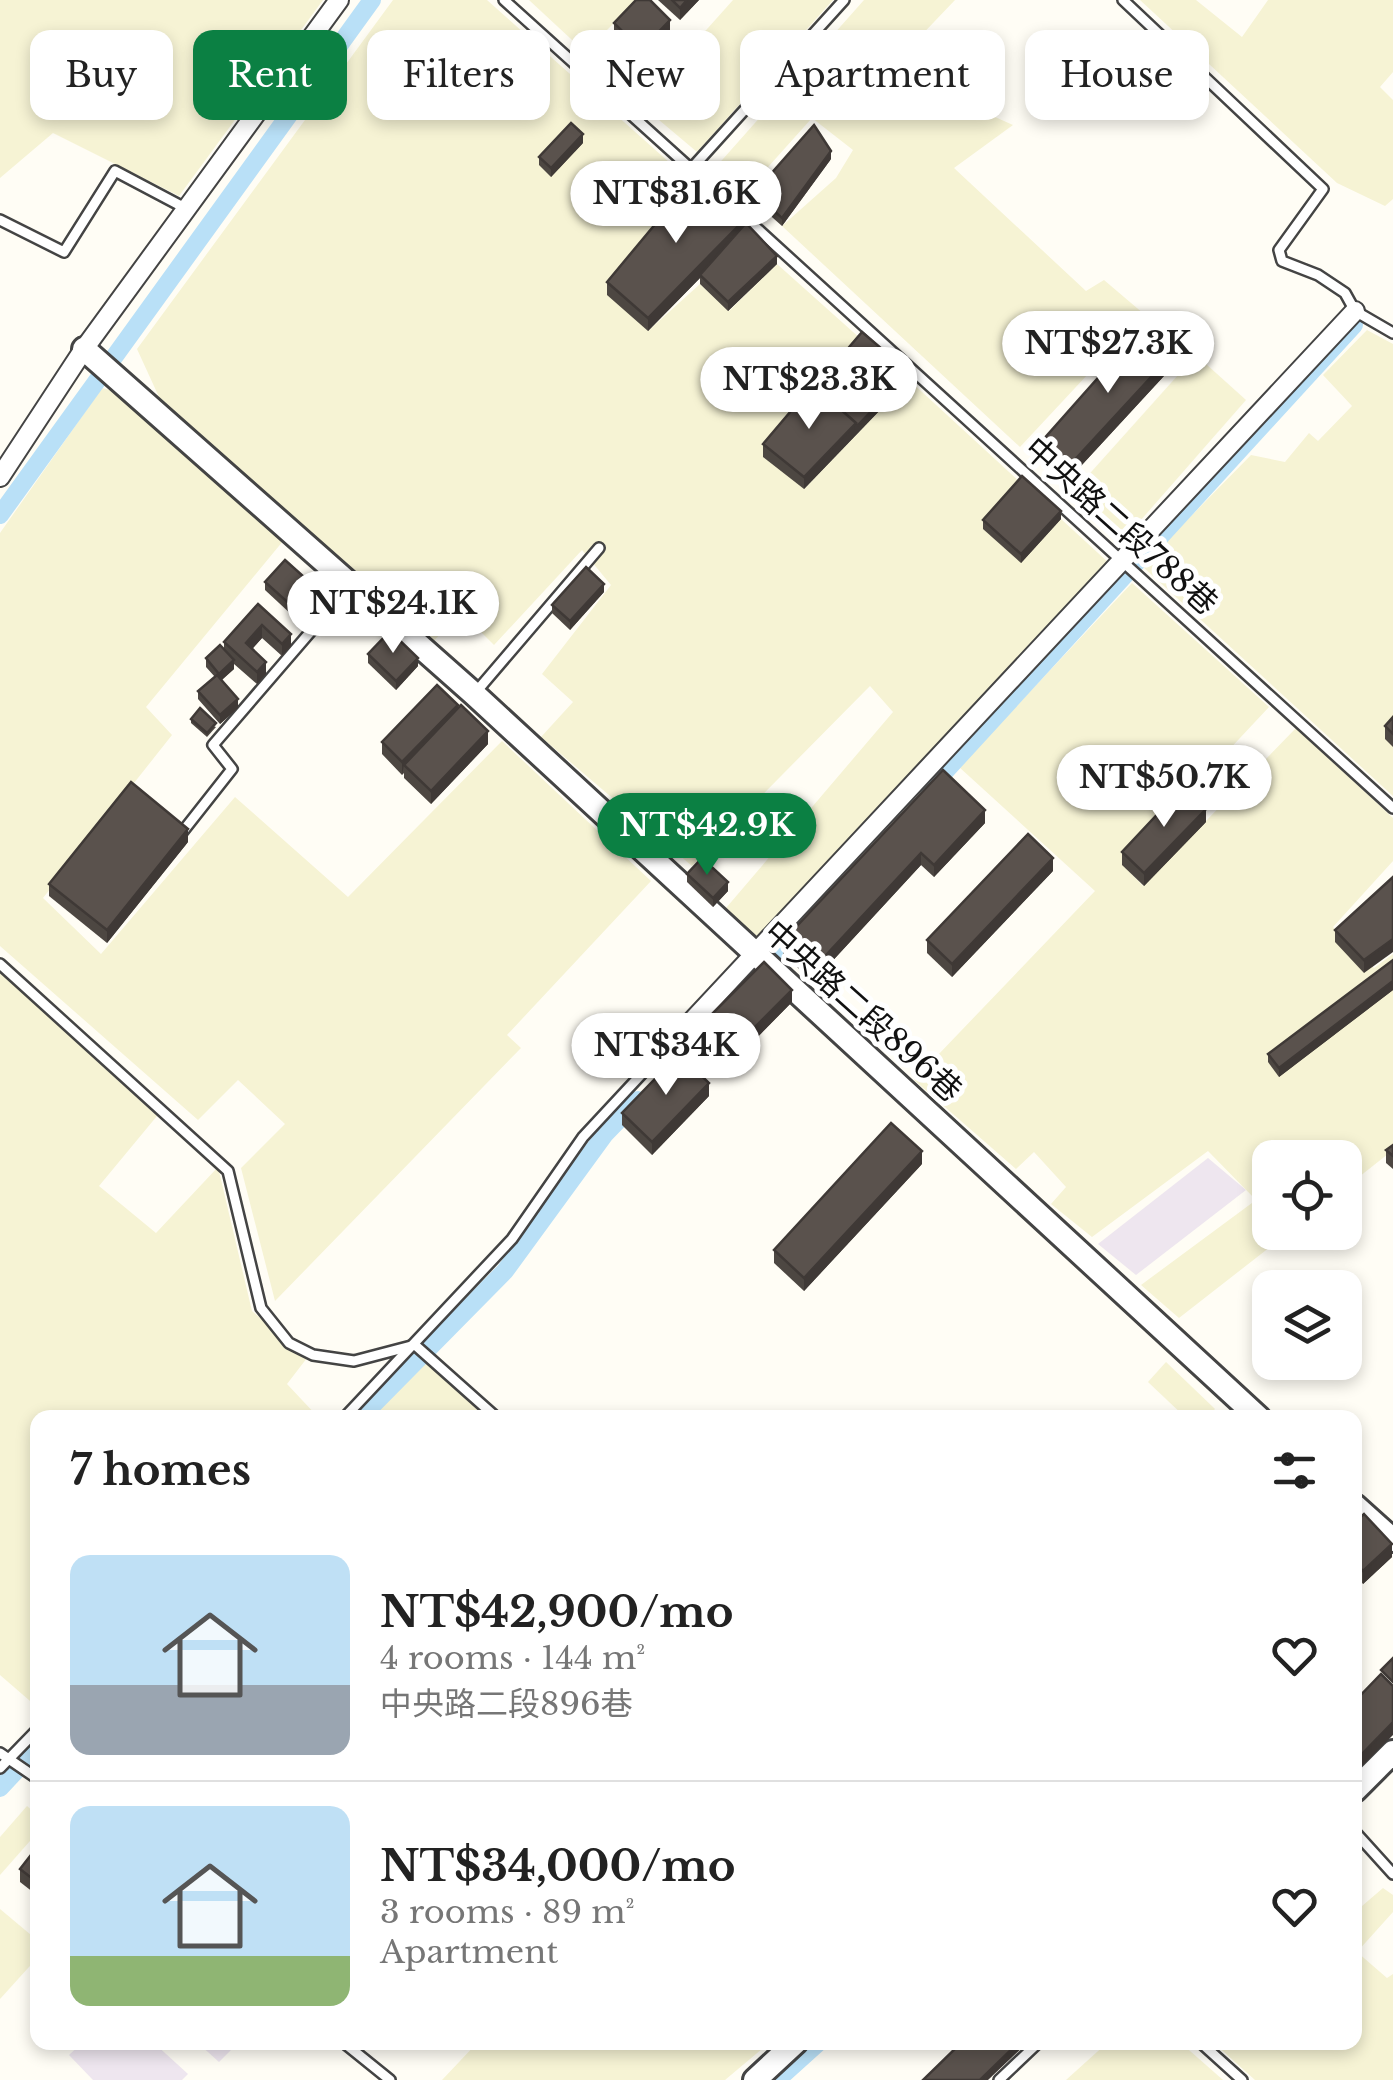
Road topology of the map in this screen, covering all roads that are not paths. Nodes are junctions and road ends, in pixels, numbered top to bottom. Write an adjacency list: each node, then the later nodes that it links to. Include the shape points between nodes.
1 (339, 0): 7 (street)
2 (504, 0): 5 (lane)
3 (844, 0): 5 (lane)
4 (1123, 0): 10 (lane, via 1323,190 1279,250 1282,261 1345,293)
5 (690, 169): 6 (lane)
6 (719, 195)
7 (185, 208): 9 (lane, via 115,171 64,252); 12 (street)
8 (734, 208): 15 (lane, 中央路二段788巷)
9 (0, 220)
10 (1355, 311): 11 (lane); 15 (street)
11 (1393, 333)
12 (84, 349): 13 (street); 16 (street, 中央路二段896巷)
13 (0, 477)
14 (599, 548): 17 (lane)
15 (1121, 560): 18 (lane, 中央路二段788巷); 20 (street)
16 (349, 588): 17 (street, 中央路二段896巷); 19 (lane, via 213,745 232,769)
17 (474, 694): 20 (street, 中央路二段896巷)
18 (1393, 808)
19 (180, 835)
20 (752, 955): 22 (street); 26 (street, 中央路二段896巷)
21 (0, 964): 23 (lane, via 228,1171 261,1308 289,1343 354,1362)
22 (664, 1051): 23 (lane, via 583,1137 512,1239)
23 (416, 1345): 24 (lane); 25 (lane)
24 (352, 1410)
25 (488, 1410)
26 (1250, 1410)
27 (1362, 1512): 28 (street)
28 (1393, 1540)
29 (30, 1737): 31 (lane)
30 (1393, 1752): 33 (street)
31 (3, 1760): 32 (lane)
32 (30, 1775)
33 (1362, 1783)
34 (1362, 1840): 35 (lane)
35 (1393, 1874)
36 (353, 2050): 40 (lane)
37 (787, 2050): 41 (street)
38 (1031, 2050): 42 (lane)
39 (1209, 2050): 43 (lane)
40 (390, 2080)
41 (755, 2080)
42 (999, 2080)
43 (1242, 2080)

